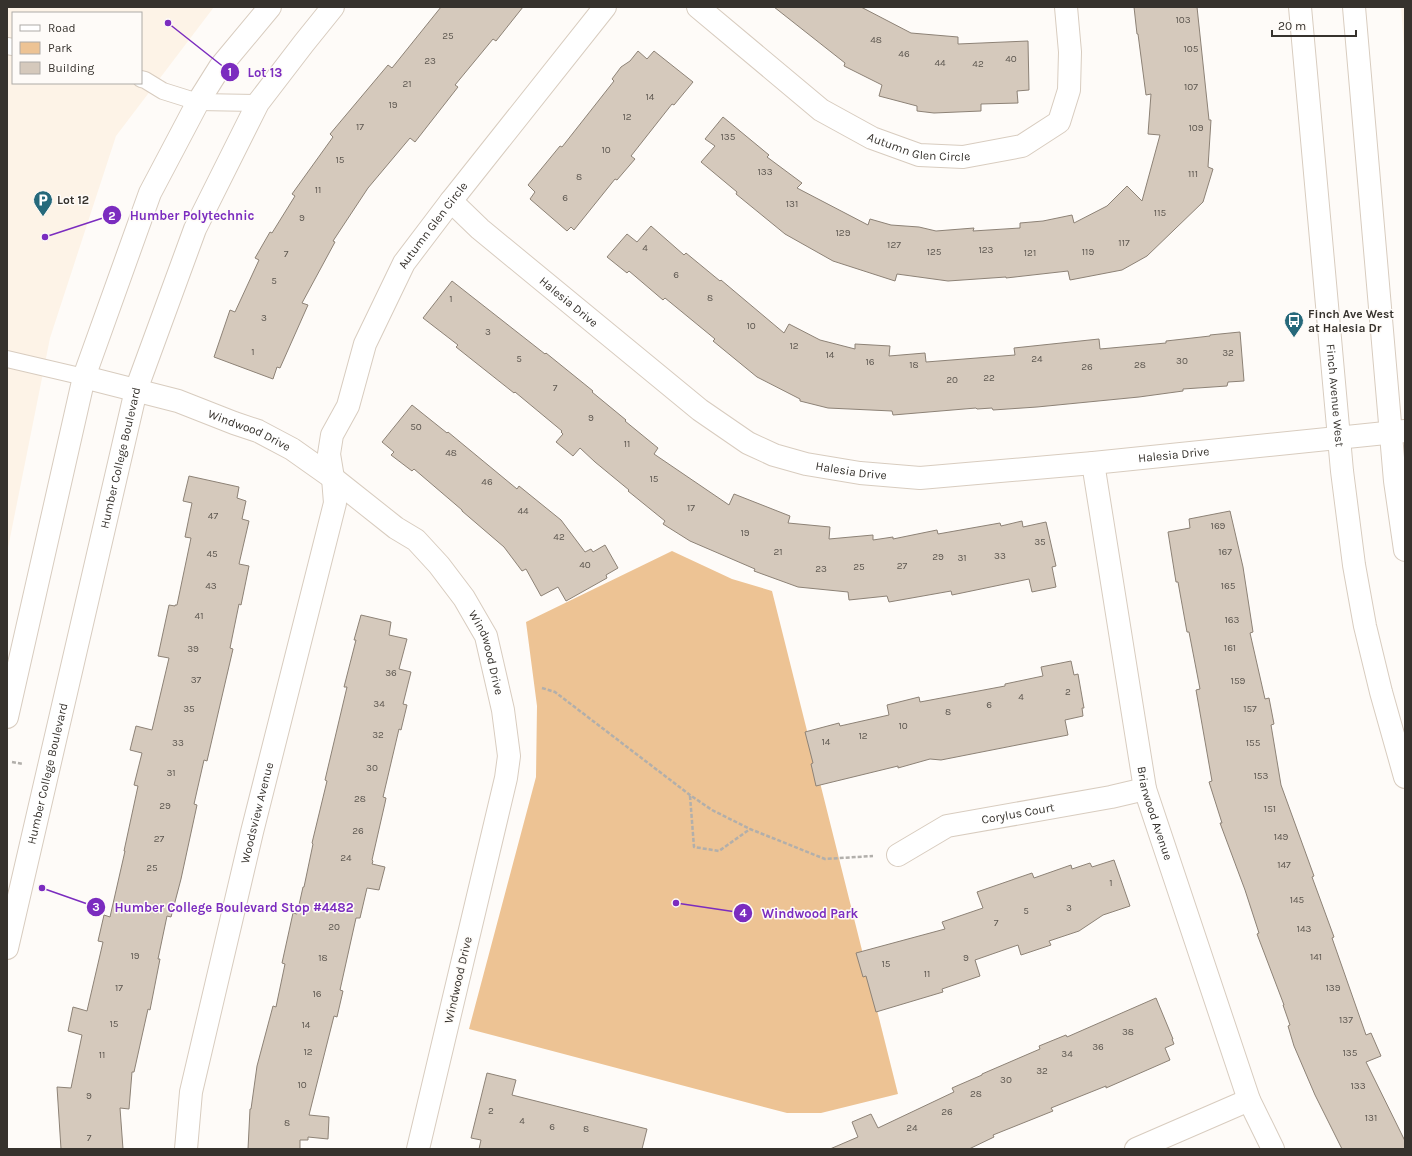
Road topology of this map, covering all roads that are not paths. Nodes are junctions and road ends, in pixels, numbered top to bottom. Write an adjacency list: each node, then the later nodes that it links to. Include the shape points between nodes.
1 (270, 7): 9 (street, via 220,67)
2 (333, 7): 10 (street, Humber College Boulevard)
3 (605, 7): 11 (street, Autumn Glen Circle)
4 (698, 7): 5 (street, Autumn Glen Circle, via 821,110 872,138 919,155 962,157 1022,146 1059,122 1069,90 1070,52)
5 (1066, 7)
6 (1300, 7): 16 (street, Finch Avenue West)
7 (1354, 7): 15 (street)
8 (142, 80): 9 (lane, via 163,91)
9 (198, 102): 10 (lane); 13 (street, via 150,192)
10 (258, 103): 14 (street, Humber College Boulevard, via 195,229)
11 (451, 201): 17 (street, Halesia Drive, via 480,229 700,410 748,443 774,455 806,464 860,473 920,478); 18 (street, Autumn Glen Circle, via 404,263 365,344 348,406 332,435 329,454)
12 (7, 359): 13 (lane)
13 (84, 377): 14 (street, Windwood Drive); 20 (street)
14 (136, 390): 18 (street, Windwood Drive, via 178,401 258,431 292,448); 24 (street, Humber College Boulevard)
15 (1398, 432): 16 (street, Halesia Drive); 19 (street, via 1395,481)
16 (1339, 438): 17 (street, Halesia Drive); 21 (street, Finch Avenue West, via 1354,565 1364,618 1381,692)
17 (1092, 463): 22 (street, Briarwood Avenue)
18 (333, 478): 26 (street, Woodsview Avenue, via 335,503 252,832 191,1092); 27 (street, Windwood Drive, via 396,528 416,540 464,598 486,636 503,710 509,756 506,778)
19 (1405, 550)
20 (7, 717)
21 (1405, 777)
22 (1145, 789): 23 (street, Corylus Court, via 948,826); 25 (street, Briarwood Avenue)
23 (898, 855)
24 (7, 948)
25 (1249, 1100): 28 (street); 29 (street, Briarwood Avenue)
26 (186, 1149)
27 (418, 1149)
28 (1136, 1149)
29 (1273, 1149)

